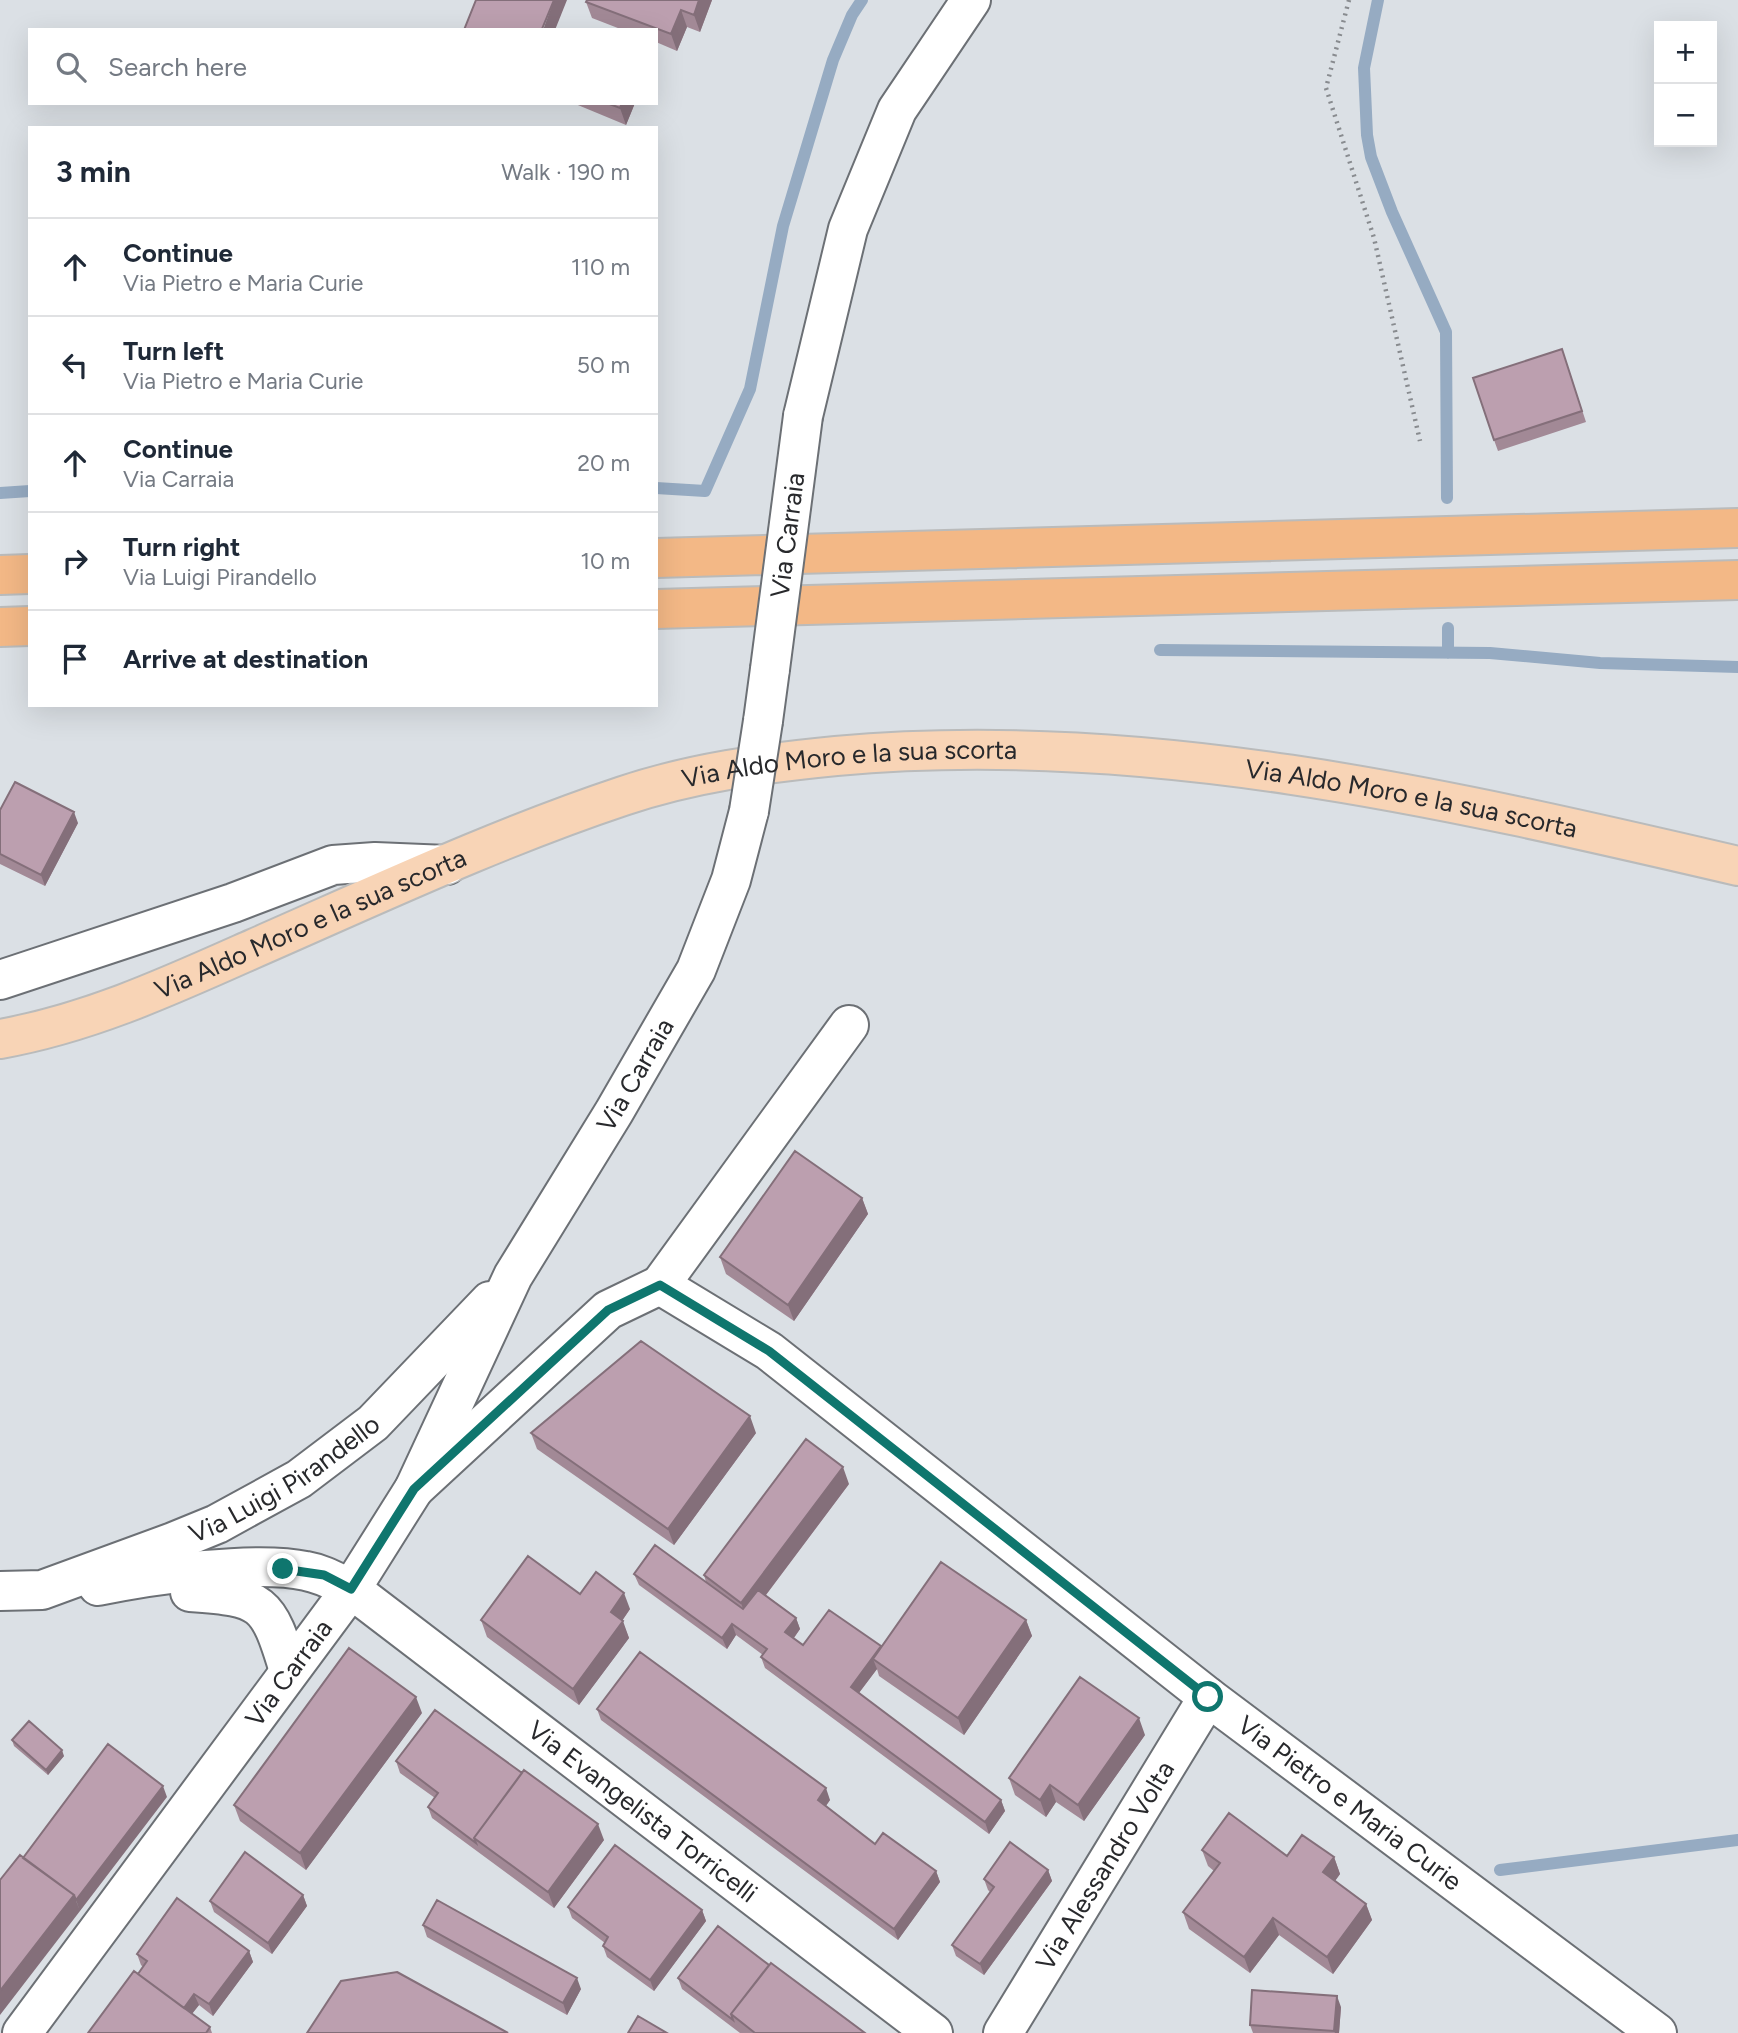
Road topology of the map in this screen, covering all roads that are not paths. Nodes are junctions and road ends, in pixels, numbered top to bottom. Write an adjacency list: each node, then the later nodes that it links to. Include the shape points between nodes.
1 (971, 0): 15 (street, Via Carraia, bridge, via 897,110 848,229 803,416 763,721 749,811 731,880 696,970)
2 (1738, 528): 3 (highway)
3 (658, 558)
4 (28, 574): 5 (highway)
5 (0, 575)
6 (1738, 580): 7 (highway)
7 (658, 609)
8 (28, 626): 9 (highway)
9 (0, 627)
10 (447, 865): 11 (main road, Via Aldo Moro e la sua scorta, via 627,794 702,775 802,759 904,750 1006,750 1115,754 1315,778 1507,812); 12 (street, via 333,865); 14 (main road, Via Aldo Moro e la sua scorta, via 111,1009)
11 (1738, 866)
12 (0, 980)
13 (849, 1025): 16 (street)
14 (0, 1039)
15 (513, 1276): 17 (street, Via Carraia); 20 (street, Via Luigi Pirandello, via 373,1423 299,1479 217,1524)
16 (660, 1285): 17 (street, via 608,1310); 23 (street, Via Pietro e Maria Curie, via 769,1351)
17 (414, 1489): 19 (street, Via Carraia)
18 (98, 1586): 19 (street, Via Luigi Pirandello, via 151,1576 262,1568 304,1570); 20 (street); 22 (street, via 221,1594 253,1602 272,1622)
19 (351, 1589): 22 (street, Via Carraia); 25 (street, Via Evangelista Torricelli)
20 (42, 1590): 21 (street, Via Luigi Pirandello)
21 (0, 1591)
22 (289, 1671): 24 (street, Via Carraia)
23 (1208, 1697): 26 (street, Via Alessandro Volta); 27 (street, Via Pietro e Maria Curie)
24 (22, 2033)
25 (933, 2033)
26 (1003, 2033)
27 (1657, 2033)

